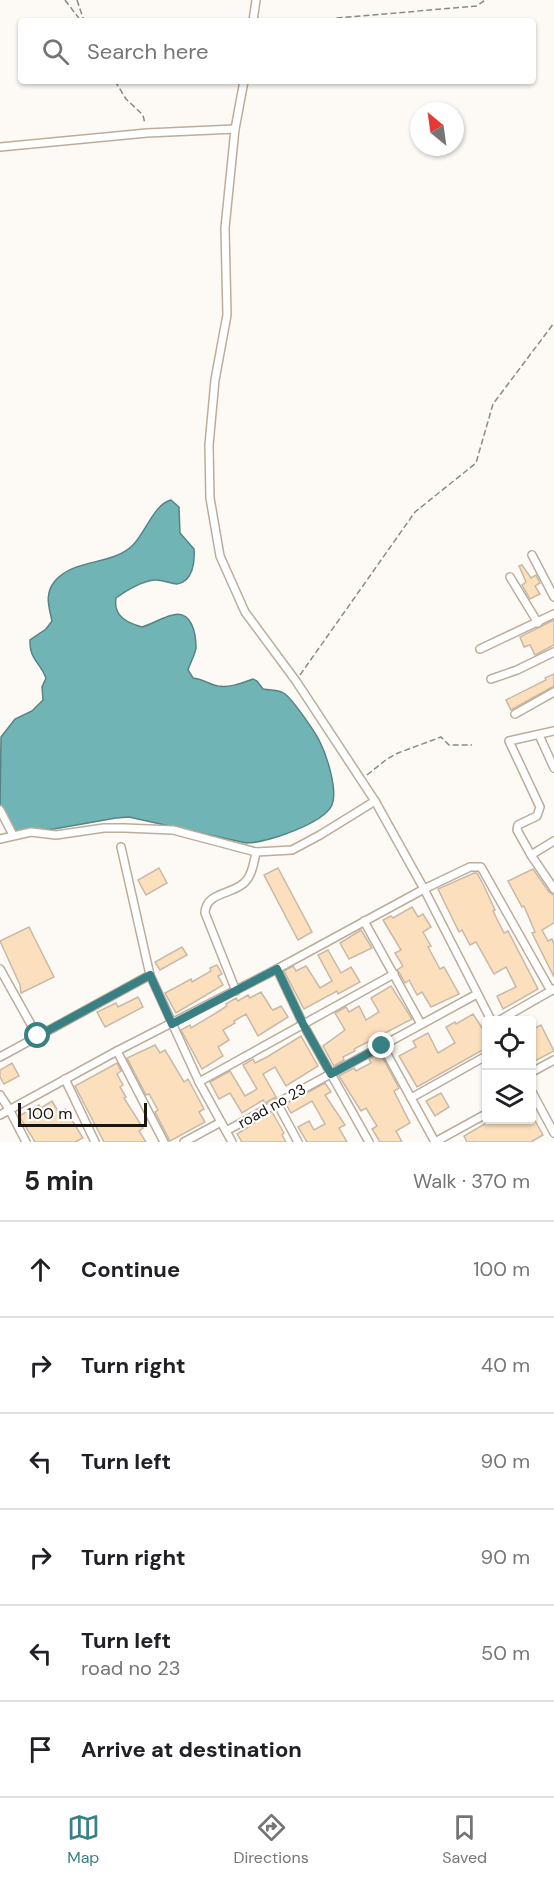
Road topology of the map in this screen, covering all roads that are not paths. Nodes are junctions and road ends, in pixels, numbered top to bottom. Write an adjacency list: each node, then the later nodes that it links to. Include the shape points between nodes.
1 (256, 0): 2 (street)
2 (253, 18)
3 (242, 84): 4 (street)
4 (235, 129): 5 (street); 19 (street, via 225,228 227,315 209,445 210,498 219,556 245,612)
5 (0, 147)
6 (532, 555): 8 (street)
7 (510, 577): 10 (street)
8 (554, 597)
9 (554, 614): 10 (street)
10 (538, 623): 11 (street)
11 (480, 649)
12 (554, 652): 13 (street)
13 (490, 679)
14 (554, 692): 15 (street)
15 (515, 714)
16 (554, 731): 17 (street)
17 (539, 735): 18 (street); 26 (street, via 509,741 540,807 537,816 518,825 517,830)
18 (554, 768)
19 (375, 801): 25 (street, via 292,850); 29 (street)
20 (0, 810): 21 (street)
21 (13, 835): 22 (street); 25 (street, via 56,835 104,828 173,830)
22 (0, 839)
23 (554, 842): 26 (street)
24 (121, 847): 35 (street)
25 (256, 852): 37 (street, via 246,881 206,906 205,913)
26 (531, 855): 28 (street)
27 (554, 875): 28 (street)
28 (546, 879): 30 (street)
29 (424, 889): 31 (street); 36 (street, via 470,867 481,867); 38 (street)
30 (554, 889)
31 (364, 921): 33 (street); 34 (street)
32 (0, 969): 44 (street)
33 (277, 969): 37 (street); 42 (street)
34 (394, 974): 42 (street); 43 (street)
35 (150, 975): 41 (street); 44 (street)
36 (553, 990): 40 (street)
37 (236, 991): 41 (street)
38 (477, 994): 39 (street); 43 (street, road no 23)
39 (489, 1016)
40 (507, 1016)
41 (172, 1024): 46 (street); 53 (street)
42 (303, 1024): 51 (street); 53 (street)
43 (421, 1024): 45 (street, road no 23)
44 (38, 1036): 47 (street)
45 (382, 1046): 51 (street, road no 23); 55 (street)
46 (117, 1051): 52 (street); 66 (street)
47 (0, 1057)
48 (482, 1058): 55 (street)
49 (554, 1060): 50 (street)
50 (535, 1070)
51 (331, 1074): 57 (street, road no 23); 70 (street)
52 (65, 1079): 58 (street); 65 (street)
53 (199, 1082): 61 (street)
54 (0, 1095): 58 (street)
55 (411, 1098): 71 (street)
56 (536, 1101): 63 (street)
57 (277, 1103): 62 (street, road no 23); 69 (street)
58 (9, 1109): 59 (street); 64 (street)
59 (0, 1115)
60 (482, 1116): 71 (street)
61 (221, 1122): 62 (street); 67 (street)
62 (226, 1131): 68 (street)
63 (554, 1133)
64 (26, 1142)
65 (95, 1142)
66 (164, 1142)
67 (184, 1142)
68 (232, 1142)
69 (298, 1142)
70 (369, 1142)
71 (435, 1142)

